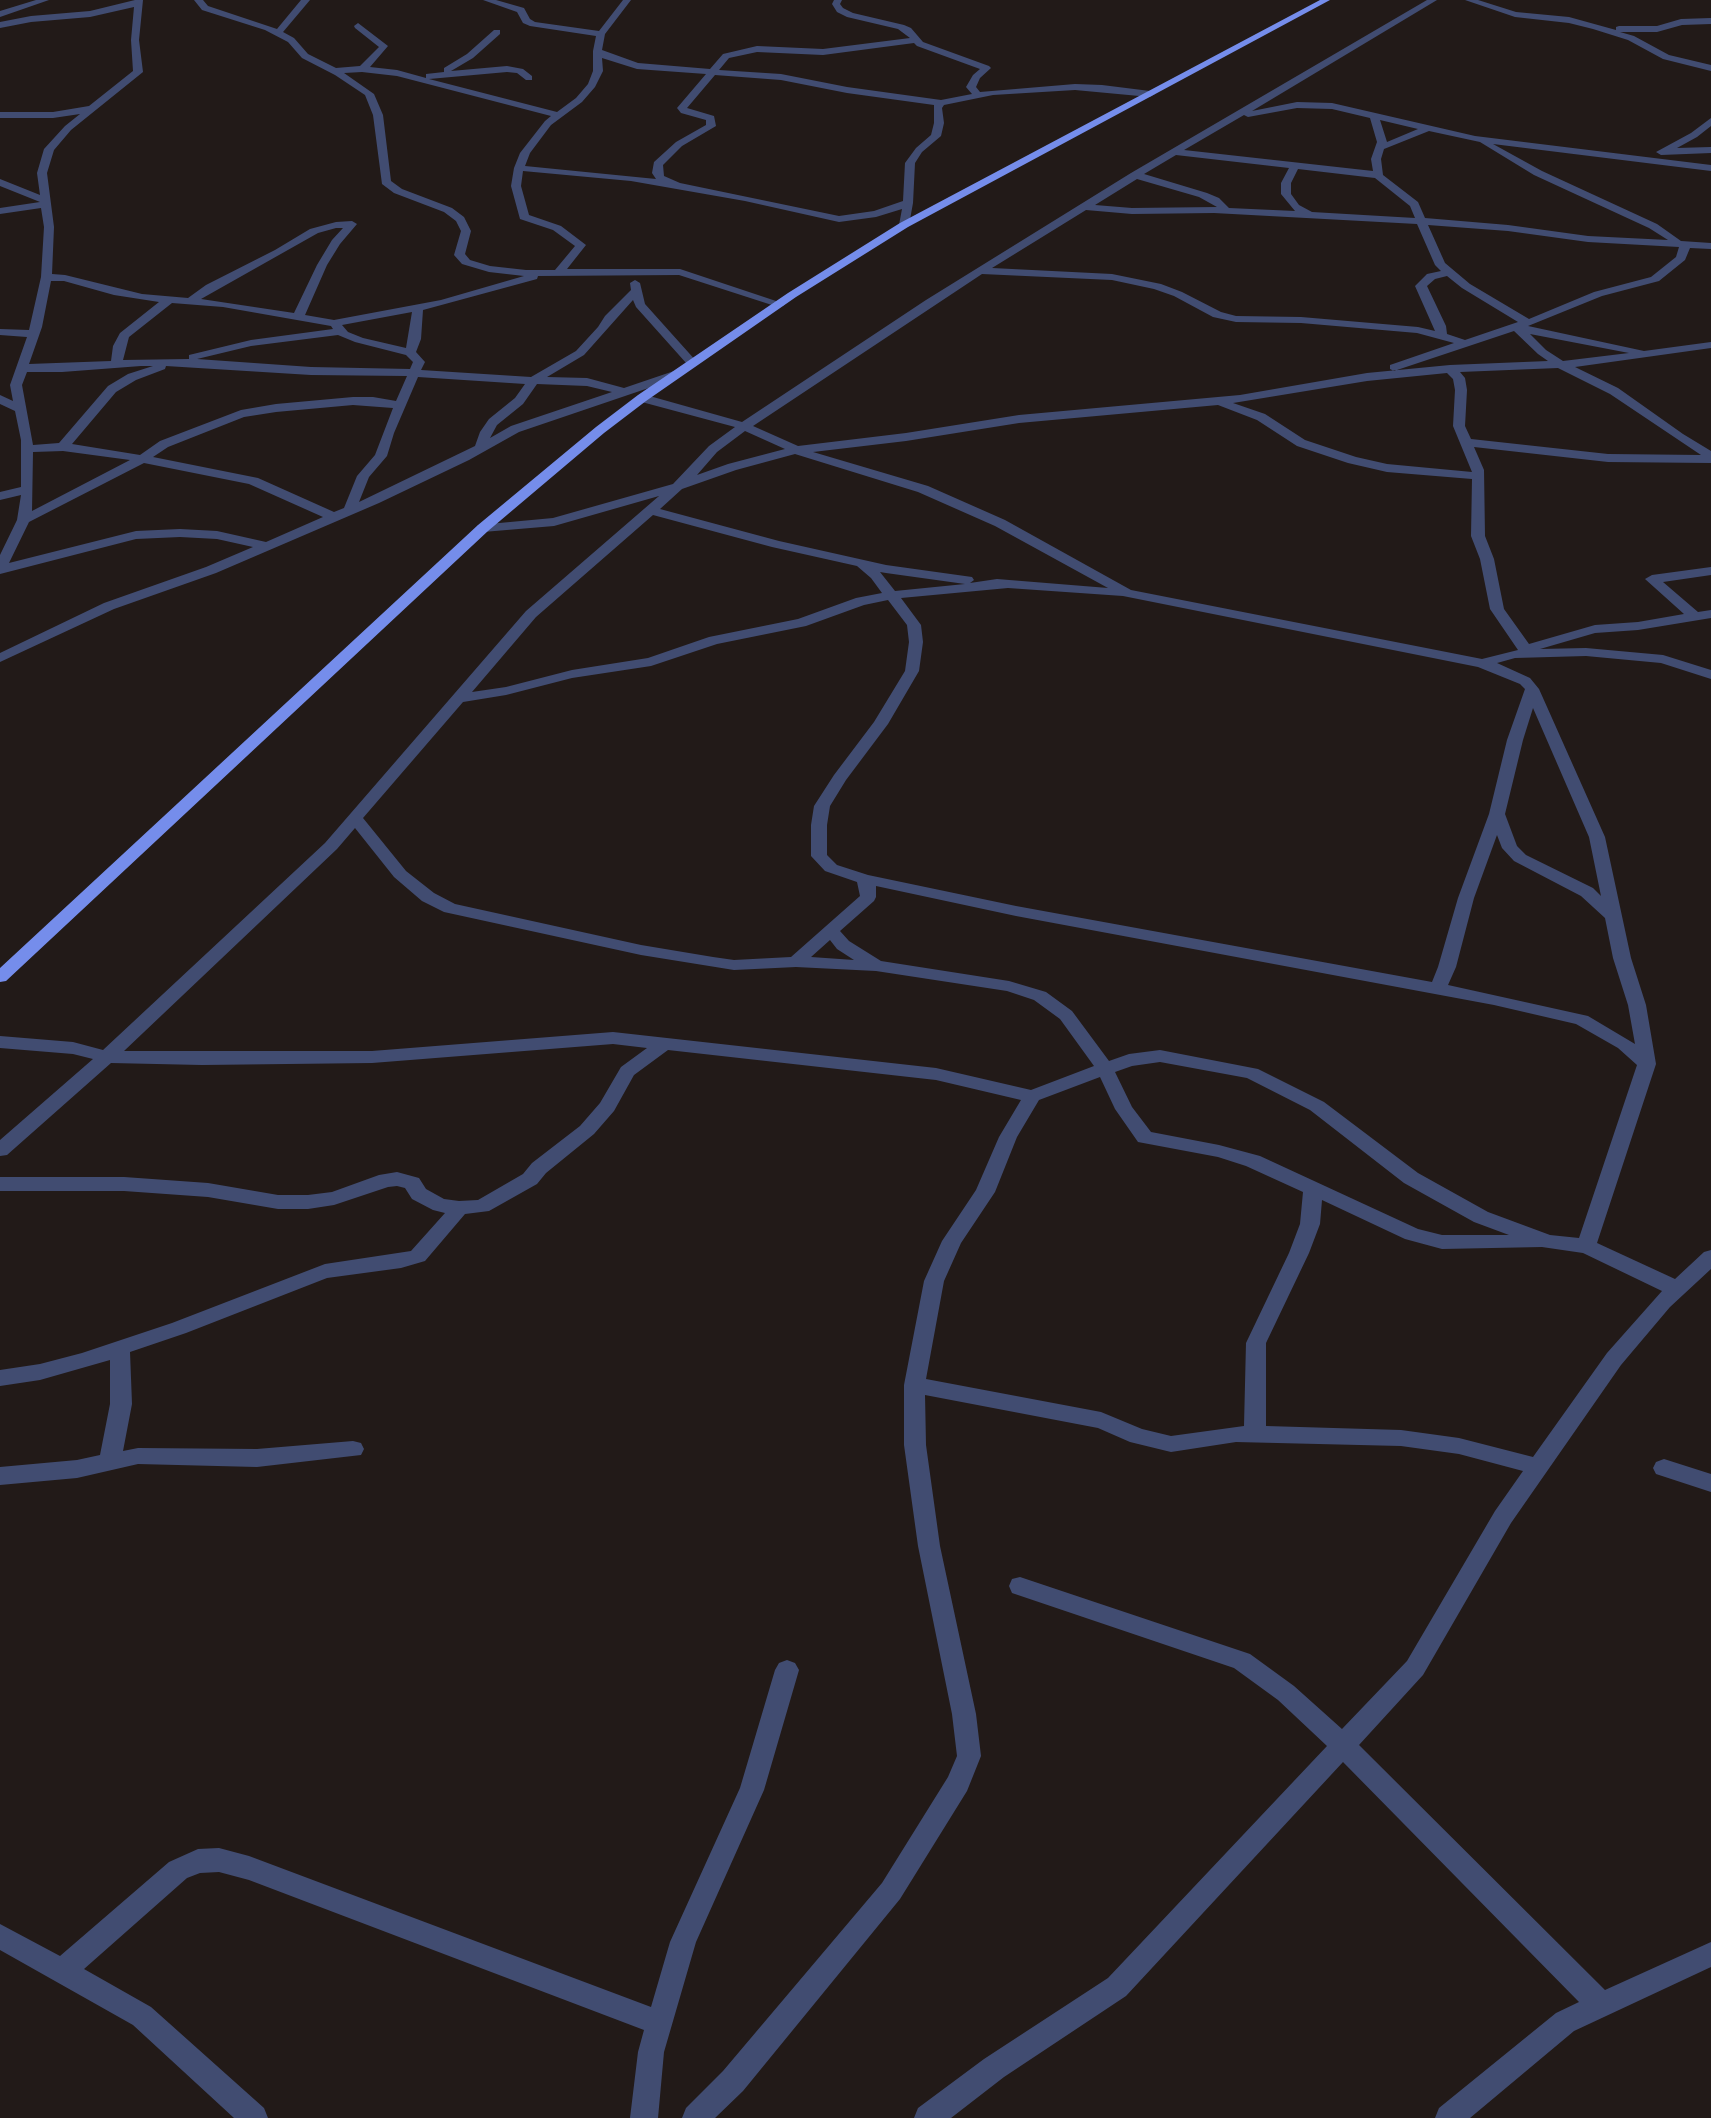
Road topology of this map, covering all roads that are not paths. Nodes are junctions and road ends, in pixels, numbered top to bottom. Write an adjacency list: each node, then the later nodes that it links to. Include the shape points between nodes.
1 (45, 0): 11 (street)
2 (198, 0): 18 (street, via 205,8)
3 (306, 0): 18 (street)
4 (487, 0): 16 (street, via 521,10 526,21 533,24)
5 (627, 0): 16 (street)
6 (838, 0): 19 (street, via 840,10 901,27)
7 (1326, 0): 27 (highway)
8 (1433, 0): 35 (street)
9 (1469, 0): 15 (street, via 1515,14)
10 (139, 1): 13 (street, via 90,14); 30 (street, via 135,40 138,72)
11 (0, 14)
12 (1711, 21): 15 (street, via 1681,22 1649,30)
13 (0, 25)
14 (358, 26): 22 (street, via 384,46)
15 (1596, 27): 21 (street, via 1631,38 1666,57)
16 (604, 30): 20 (street)
17 (497, 32): 25 (street, via 470,56)
18 (278, 33): 23 (street, via 291,40 304,56)
19 (916, 40): 24 (street, via 823,52 747,50 726,56); 28 (street, via 987,68 975,77 971,87)
20 (597, 51): 24 (street, via 637,66); 33 (street, via 598,72 592,85)
21 (1711, 68)
22 (362, 69): 23 (street); 25 (street)
23 (334, 70): 66 (street, via 369,94 378,115 386,182 460,219 466,231 459,255 466,262 489,269)
24 (714, 71): 29 (street, via 781,77); 53 (street, via 682,108 711,118 711,126 679,144 658,164 660,178)
25 (434, 77): 26 (street, via 507,69); 33 (street)
26 (530, 78)
27 (1150, 94): 28 (street, via 1075,87); 61 (highway)
28 (978, 95): 29 (street)
29 (941, 103): 54 (street, via 937,107 936,136 910,163)
30 (91, 109): 32 (street); 37 (street)
31 (0, 115): 32 (street)
32 (53, 115): 37 (street)
33 (557, 115): 46 (street, via 525,153)
34 (1374, 115): 35 (street, via 1312,104); 38 (street); 40 (street)
35 (1234, 117): 42 (street)
36 (1710, 122): 43 (street)
37 (72, 124): 55 (street, via 49,149 42,173)
38 (1428, 128): 39 (street); 40 (street)
39 (1475, 138): 44 (street); 62 (street)
40 (1382, 147): 49 (street, via 1376,159)
41 (1711, 150): 43 (street)
42 (1174, 152): 45 (street); 48 (street)
43 (1663, 152): 44 (street)
44 (1599, 156): 47 (street)
45 (1295, 166): 49 (street); 59 (street, via 1286,183 1286,194 1295,207)
46 (519, 168): 53 (street); 66 (street, via 516,186 524,217 557,228 581,245)
47 (1711, 168)
48 (1135, 176): 51 (street); 52 (street)
49 (1378, 176): 60 (street, via 1411,200)
50 (0, 182): 55 (street)
51 (1165, 183): 52 (street); 58 (street, via 1209,198)
52 (1122, 184): 56 (street)
53 (677, 186): 54 (street, via 839,219 876,214)
54 (908, 202): 61 (street)
55 (46, 203): 57 (street); 68 (street)
56 (1084, 207): 58 (street); 64 (street)
57 (0, 211)
58 (1227, 211): 59 (street)
59 (1311, 215): 60 (street)
60 (1421, 221): 62 (street, via 1588,239); 67 (street, via 1440,266)
61 (904, 225): 72 (highway)
62 (1682, 243): 63 (street); 75 (street, via 1681,258 1655,279 1598,294)
63 (1711, 246)
64 (980, 271): 79 (street, via 1112,277 1157,286 1217,315 1236,319 1379,326); 100 (street)
65 (634, 272): 66 (street); 69 (street); 72 (street, via 680,272)
66 (554, 273): 73 (street)
67 (1448, 273): 75 (street); 79 (street, via 1431,276 1421,286)
68 (46, 277): 70 (street, via 65,278 123,294); 78 (street)
69 (636, 291): 86 (street, via 640,305); 93 (street, via 580,353)
70 (170, 299): 71 (street); 84 (street, via 124,335)
71 (190, 301): 74 (street); 74 (street, via 314,231 352,224 322,265)
72 (779, 304): 86 (highway)
73 (418, 308): 76 (street); 82 (street)
74 (298, 317): 76 (street)
75 (1523, 325): 80 (street); 83 (street); 87 (street, via 1542,352)
76 (338, 327): 82 (street, via 358,339); 85 (street)
77 (0, 332): 78 (street)
78 (34, 334): 88 (street)
79 (1441, 336): 80 (street)
80 (1465, 343): 92 (street)
81 (1709, 348): 83 (street)
82 (410, 353): 90 (street, via 419,363)
83 (1651, 354): 87 (street)
84 (117, 362): 85 (street); 88 (street)
85 (174, 362): 90 (street); 103 (street, via 132,377 112,389)
86 (691, 362): 91 (highway)
87 (1562, 365): 89 (street); 101 (street, via 1614,391)
88 (22, 368): 99 (street, via 16,385)
89 (1449, 369): 92 (street); 102 (street, via 1459,378 1459,426)
90 (415, 373): 93 (street); 98 (street)
91 (674, 375): 94 (street); 95 (highway)
92 (1368, 377): 97 (street)
93 (534, 380): 94 (street, via 587,382); 104 (street, via 519,401 493,422)
94 (625, 392): 104 (street, via 515,429)
95 (642, 398): 100 (street); 119 (highway)
96 (0, 399): 99 (street)
97 (1214, 401): 106 (street, via 1019,419); 110 (street, via 1261,417 1301,443 1352,460 1387,468)
98 (401, 406): 108 (street, via 353,401 259,410 189,433); 116 (street, via 381,456 363,476)
99 (22, 410): 105 (street)
100 (744, 426): 106 (street); 111 (street, via 713,449)
101 (1679, 437): 107 (street); 109 (street)
102 (1467, 442): 109 (street, via 1608,458); 110 (street)
103 (63, 447): 105 (street); 108 (street)
104 (481, 448): 116 (street)
105 (27, 449): 112 (street)
106 (797, 450): 111 (street); 125 (street, via 923,489 1000,523)
107 (1711, 457): 109 (street)
108 (144, 458): 114 (street); 117 (street, via 253,481)
109 (1657, 459)
110 (1478, 476): 128 (street, via 1478,536 1497,609)
111 (680, 486): 115 (street); 119 (street, via 554,522)
112 (27, 495): 113 (street); 114 (street); 118 (street)
113 (0, 496)
114 (54, 503): 118 (street)
115 (651, 510): 121 (street); 133 (street, via 531,614)
116 (349, 511): 117 (street)
117 (334, 517): 120 (street)
118 (24, 520): 122 (street)
119 (483, 528): 141 (highway)
120 (267, 546): 122 (street, via 217,535 136,535); 129 (street, via 109,606)
121 (862, 564): 124 (street); 126 (street)
122 (0, 569)
123 (1711, 571): 127 (street, via 1652,579)
124 (1007, 584): 125 (street); 126 (street)
125 (1127, 593): 130 (street)
126 (892, 595): 133 (street, via 861,601 801,623 714,640 651,662); 136 (street, via 914,625 912,671 881,724 822,806 819,825 819,856 831,868)
127 (1704, 615): 128 (street, via 1595,629 1545,642)
128 (1524, 652): 130 (street); 131 (street, via 1586,652 1663,660)
129 (0, 658)
130 (1482, 663): 132 (street, via 1515,675)
131 (1711, 675)
132 (1532, 688): 134 (street); 137 (street, via 1597,837)
133 (458, 698): 135 (street)
134 (1497, 814): 137 (street, via 1510,848 1520,858 1587,892); 142 (street)
135 (355, 818): 139 (street, via 400,874 428,897 450,908 629,948 713,962); 145 (street, via 331,846)
136 (864, 879): 138 (street, via 868,897); 142 (street)
137 (1614, 917): 146 (street, via 1637,1005)
138 (832, 932): 139 (street); 140 (street, via 843,945)
139 (796, 962): 140 (street)
140 (876, 966): 147 (street, via 1009,986 1040,996 1066,1015)
141 (0, 977)
142 (1437, 989): 146 (street, via 1582,1020 1617,1040)
143 (0, 1042): 145 (street, via 73,1048)
144 (664, 1044): 145 (street, via 613,1038 372,1057); 148 (street, via 936,1074); 152 (street, via 627,1071 597,1119 530,1179 482,1206)
145 (106, 1057): 149 (street)
146 (1647, 1064): 154 (street)
147 (1105, 1069): 148 (street); 151 (street, via 1124,1109 1145,1137 1254,1161); 153 (street, via 1129,1060 1160,1056 1251,1073 1317,1106 1412,1178 1481,1218)
148 (1032, 1096): 159 (street, via 1008,1137 985,1192 952,1241 934,1281)
149 (0, 1150)
150 (0, 1184): 152 (street, via 124,1185 308,1202 397,1179 412,1183 419,1194 440,1205)
151 (1313, 1188): 153 (street, via 1412,1234 1442,1242); 160 (street, via 1310,1224 1256,1343)
152 (459, 1208): 157 (street, via 418,1256 325,1270 263,1297)
153 (1548, 1242): 154 (street)
154 (1586, 1246): 156 (street)
155 (1711, 1257): 156 (street)
156 (1677, 1289): 163 (street, via 1614,1359)
157 (120, 1348): 158 (street, via 40,1372); 162 (street, via 121,1404)
158 (0, 1378)
159 (914, 1385): 160 (street, via 1101,1420 1138,1436 1171,1444 1236,1434); 177 (street, via 915,1445 929,1546 969,1756 958,1783 891,1892 733,2080)
160 (1256, 1435): 163 (street, via 1401,1438 1459,1446)
161 (353, 1449): 162 (street, via 257,1458 138,1456)
162 (110, 1461): 165 (street, via 77,1469)
163 (1539, 1467): 169 (street, via 1503,1517 1415,1668)
164 (1664, 1468): 166 (street)
165 (0, 1476)
166 (1711, 1483)
167 (1020, 1586): 169 (street, via 1242,1661)
168 (787, 1670): 174 (street, via 752,1790 684,1941)
169 (1343, 1745): 173 (street); 178 (street, via 1117,1987 994,2068)
170 (0, 1936): 172 (street)
171 (1711, 1954): 173 (street)
172 (62, 1971): 174 (street, via 178,1870 198,1861 219,1860); 175 (street, via 142,2016)
173 (1601, 2005): 179 (street, via 1565,2022)
174 (659, 2023): 176 (street, via 651,2052)
175 (255, 2118)
176 (644, 2118)
177 (696, 2118)
178 (928, 2118)
179 (1449, 2118)

